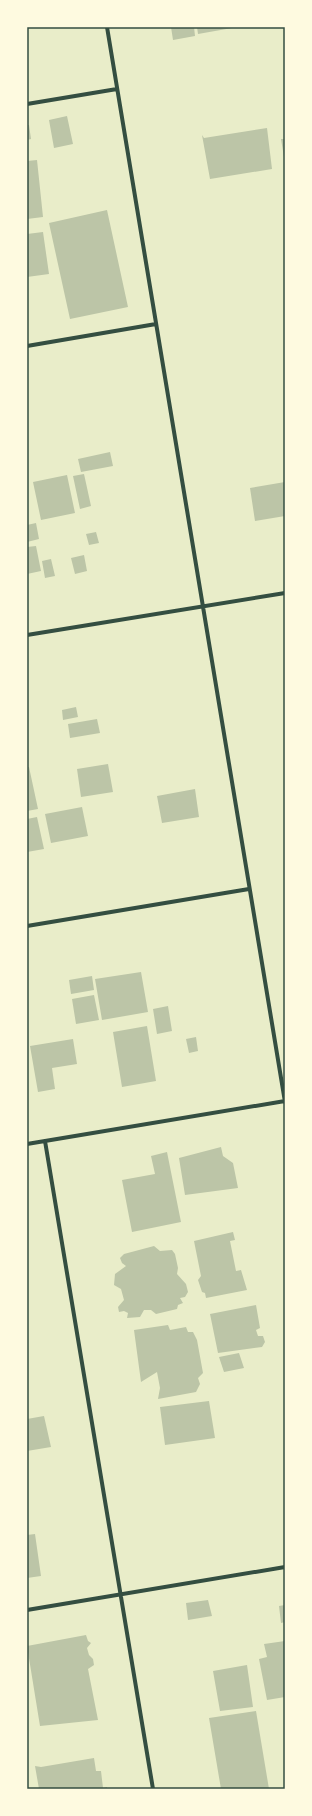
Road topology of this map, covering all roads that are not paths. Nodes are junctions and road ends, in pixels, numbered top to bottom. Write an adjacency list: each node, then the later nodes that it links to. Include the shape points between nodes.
1 (107, 27): 2 (street)
2 (117, 88): 3 (street); 4 (street)
3 (27, 104)
4 (156, 324): 5 (street); 7 (street)
5 (27, 346)
6 (285, 593): 7 (street)
7 (203, 607): 8 (street); 9 (street)
8 (27, 635)
9 (250, 889): 10 (street); 11 (street)
10 (27, 926)
11 (285, 1102): 12 (street)
12 (45, 1141): 13 (street); 15 (street)
13 (27, 1144)
14 (285, 1567): 15 (street)
15 (121, 1594): 16 (street); 17 (street)
16 (27, 1610)
17 (153, 1789)

